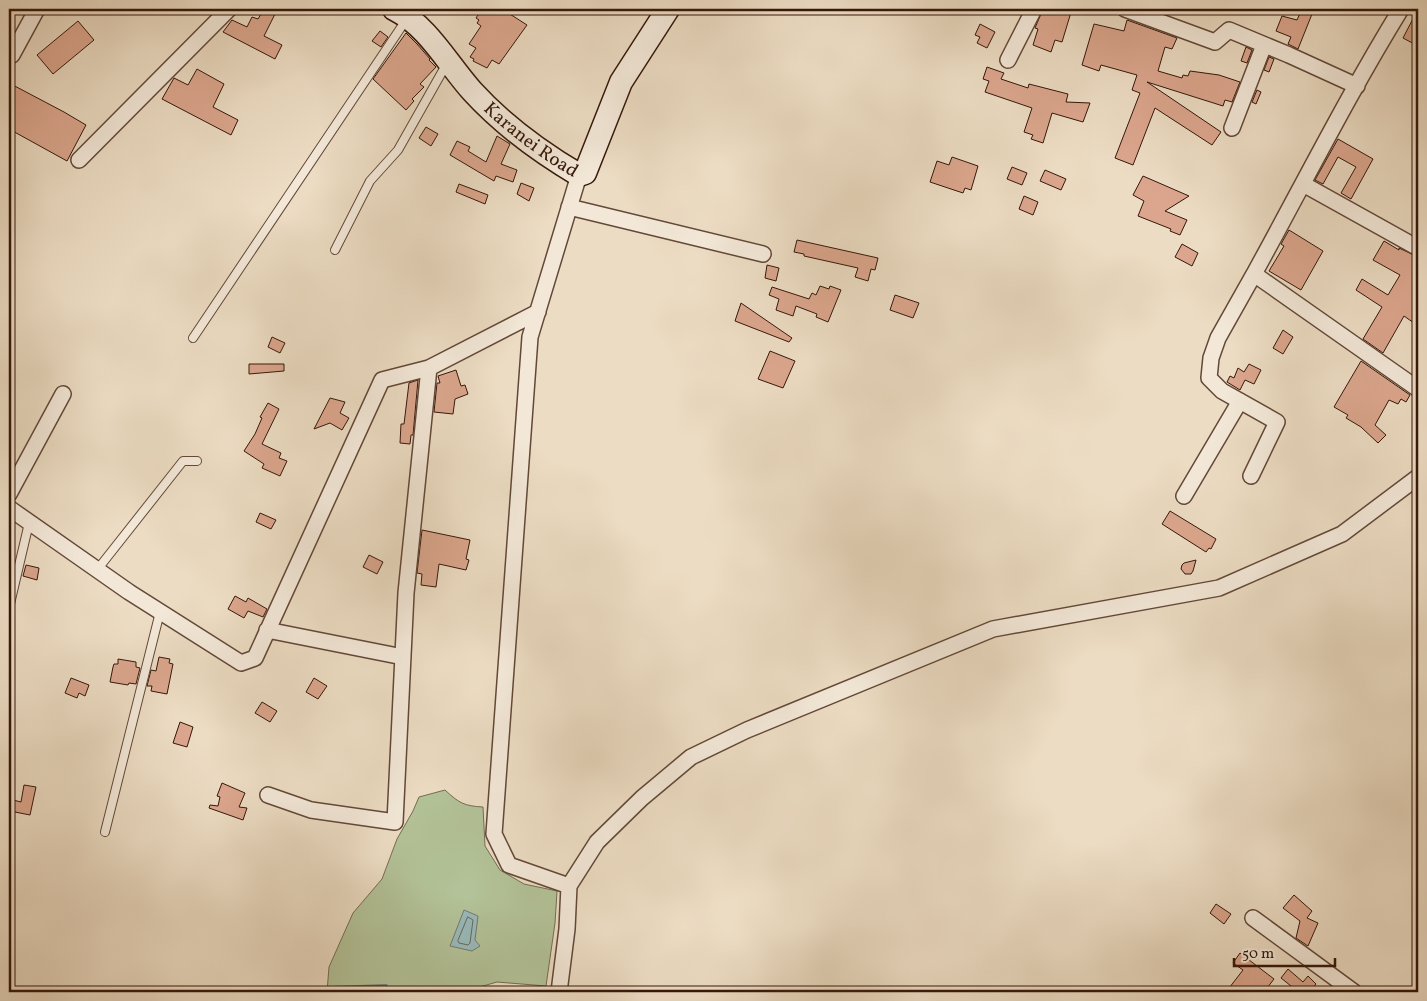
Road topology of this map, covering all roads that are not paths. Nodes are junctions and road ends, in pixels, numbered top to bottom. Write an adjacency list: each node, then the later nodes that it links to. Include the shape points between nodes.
1 (37, 9): 9 (street)
2 (229, 9): 14 (street)
3 (668, 9): 15 (street, Karanei Road, via 621,82 585,173)
4 (1034, 9): 10 (street)
5 (1125, 9): 8 (street, via 1215,42 1229,30)
6 (1402, 9): 12 (street)
7 (402, 12): 11 (street, Karanei Road); 23 (lane)
8 (1264, 45): 12 (street); 13 (street)
9 (12, 55)
10 (1008, 60)
11 (449, 61): 15 (street, Karanei Road, via 471,90 502,120 547,156); 19 (lane, via 398,150 370,181)
12 (1356, 86): 16 (street)
13 (1232, 128)
14 (79, 160)
15 (579, 175): 17 (street)
16 (1302, 184): 18 (street); 21 (street)
17 (569, 207): 20 (street); 22 (street)
18 (1418, 248)
19 (335, 250)
20 (763, 254)
21 (1254, 274): 25 (street); 27 (street, via 1218,338 1211,358 1209,378 1222,391)
22 (538, 312): 24 (street); 42 (street, via 530,337 494,834 509,865)
23 (193, 338)
24 (429, 368): 38 (street, via 382,380); 39 (street, via 406,593)
25 (1418, 389)
26 (63, 394): 31 (street)
27 (1240, 401): 29 (street, via 1277,422); 32 (street)
28 (197, 461): 35 (lane, via 183,460)
29 (1251, 476)
30 (1418, 477): 42 (street, via 1342,534 1219,588 993,630 747,730 691,757 642,798 597,842)
31 (9, 494)
32 (1184, 496)
33 (9, 508): 34 (street)
34 (29, 523): 35 (street); 36 (lane)
35 (97, 570): 37 (street)
36 (9, 608)
37 (160, 612): 38 (street, via 241,663 255,658); 41 (lane)
38 (267, 630): 39 (street)
39 (403, 657): 40 (street, via 395,822 311,810)
40 (268, 795)
41 (105, 832)
42 (569, 886): 44 (street)
43 (1253, 918): 45 (street)
44 (559, 992)
45 (1354, 992)

